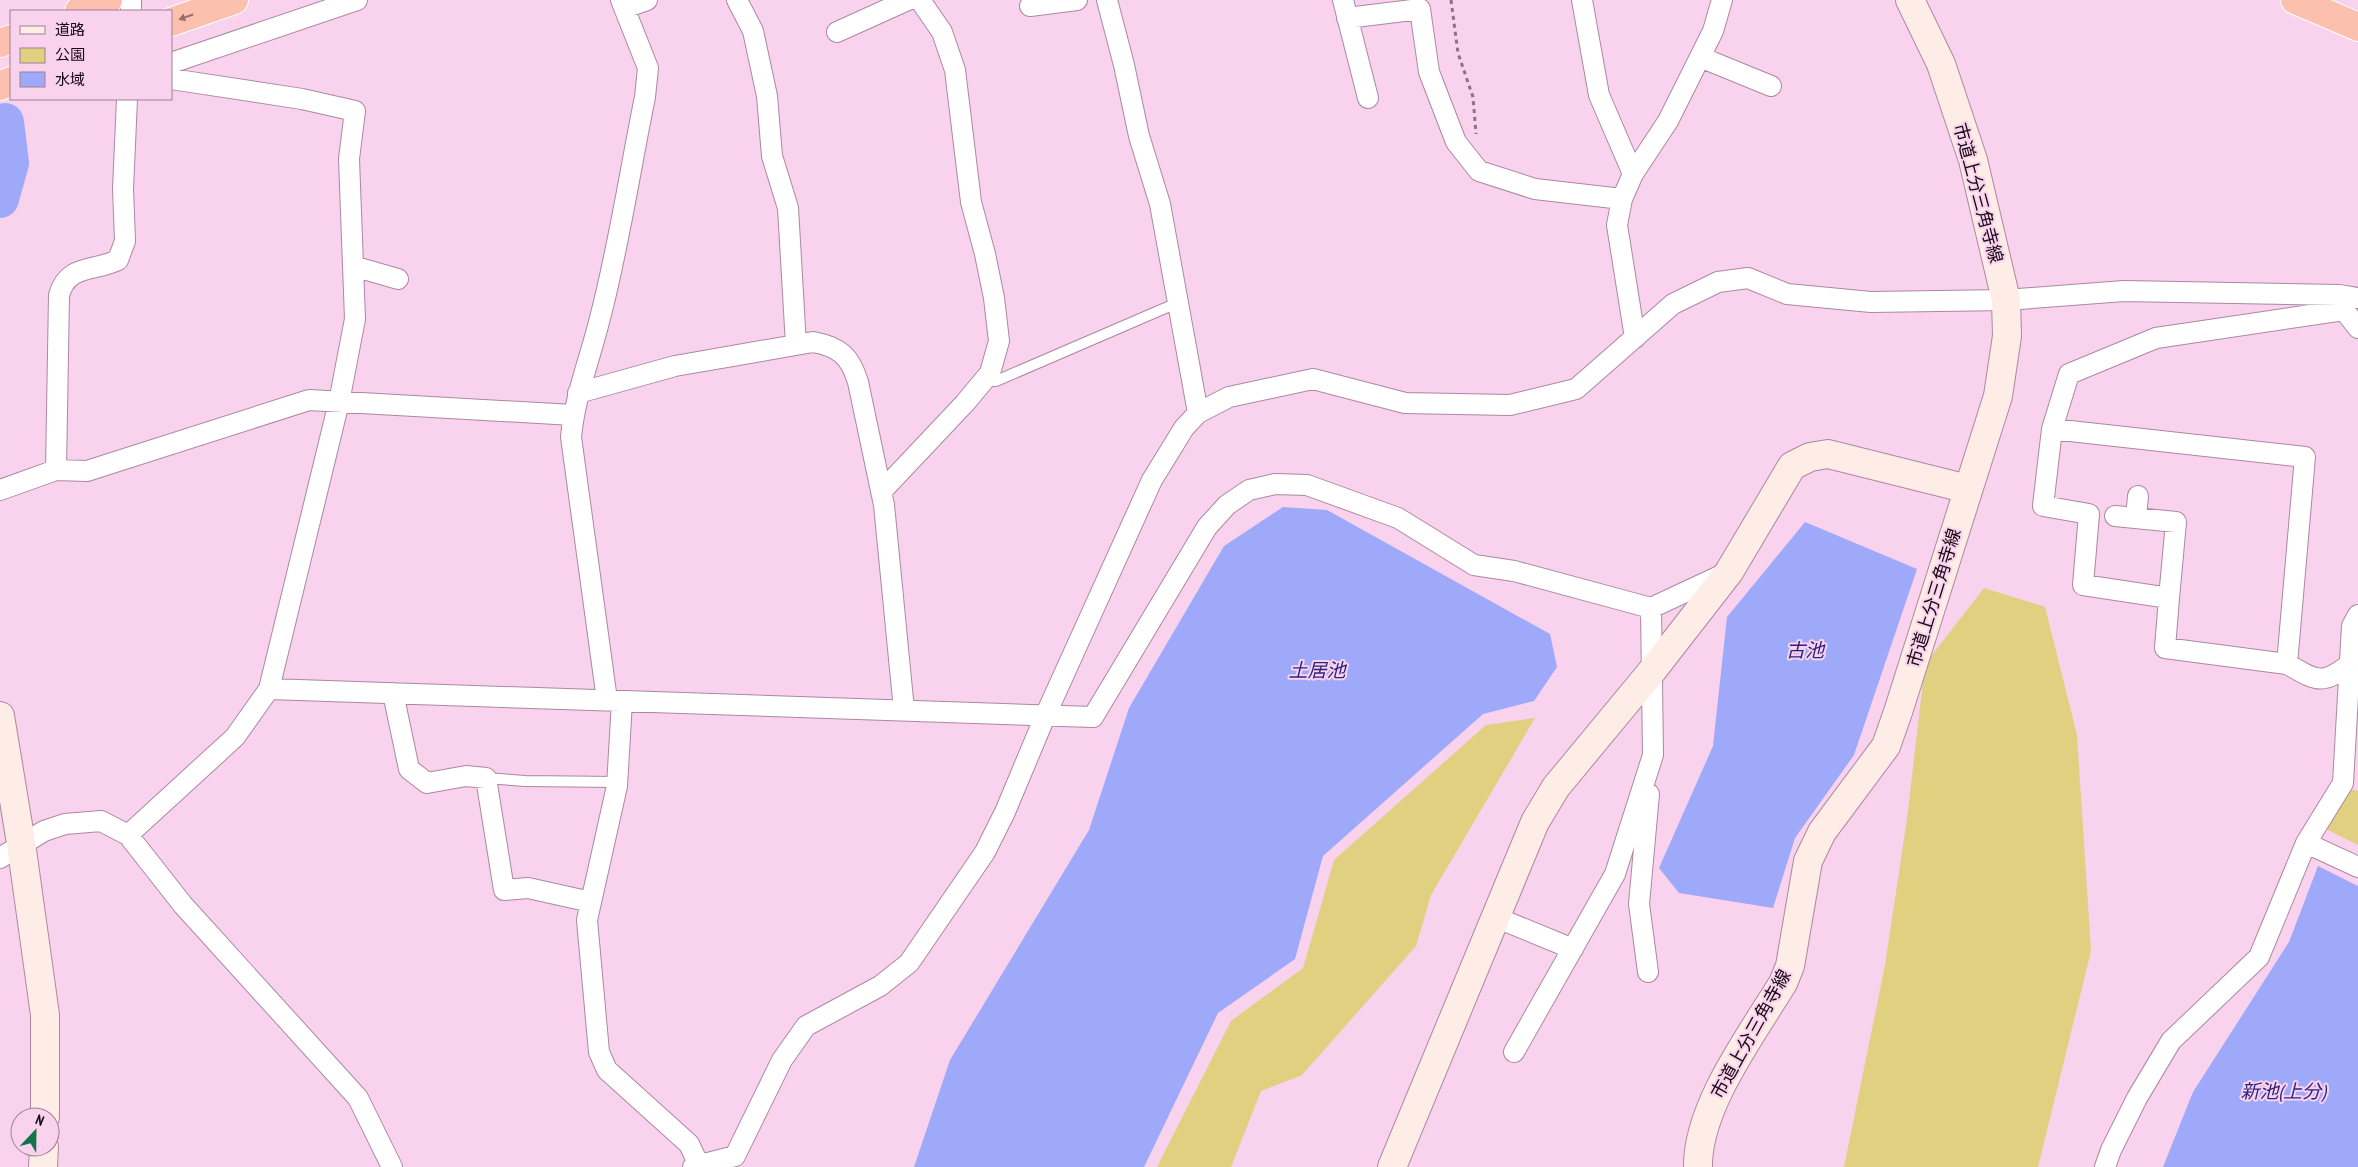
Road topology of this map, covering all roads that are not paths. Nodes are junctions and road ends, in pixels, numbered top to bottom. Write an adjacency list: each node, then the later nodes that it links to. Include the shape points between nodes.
1 (108, 0): 17 (highway)
2 (234, 0): 18 (highway, one-way to 18)
3 (357, 0): 22 (street)
4 (647, 0): 14 (street)
5 (737, 0): 36 (street, via 753,31 767,96 772,156 788,208)
6 (908, 0): 20 (street)
7 (920, 0): 37 (street, via 942,32 955,70 971,202 994,298 999,341)
8 (1077, 0): 15 (street)
9 (1107, 0): 33 (street, via 1139,136 1160,204)
10 (1582, 0): 27 (street, via 1599,94)
11 (1722, 0): 21 (street, via 1713,32)
12 (1910, 0): 31 (street, 市道上分三角寺線, via 1940,64 1973,160)
13 (2294, 0): 19 (highway)
14 (623, 4): 38 (street, via 648,68 645,97 600,319)
15 (1030, 6)
16 (1345, 9): 25 (street); 28 (street, via 1420,9 1429,72 1456,142 1479,171 1535,189)
17 (82, 10)
18 (172, 22)
19 (2358, 27)
20 (837, 32)
21 (1700, 57): 24 (street); 27 (street, via 1668,121)
22 (172, 63)
23 (172, 79): 29 (street, via 302,99 355,111 349,159)
24 (1771, 86)
25 (1368, 98)
26 (127, 100): 43 (street, via 123,188 125,241 118,260 73,273 62,283 59,295)
27 (1633, 174): 28 (street)
28 (1622, 200): 35 (street, via 1616,224)
29 (353, 266): 30 (street); 39 (street, via 355,319)
30 (398, 279)
31 (2006, 300): 32 (street, via 2124,291); 35 (street, via 1871,302 1787,294 1748,278 1718,282 1673,304); 44 (street, 市道上分三角寺線, via 2007,336 1998,396)
32 (2347, 301): 34 (street); 42 (street, via 2156,338 2069,374)
33 (1177, 302): 37 (lane, via 996,381); 40 (street)
34 (2358, 328)
35 (1635, 338): 40 (street, via 1576,390 1510,405 1405,404 1313,379 1229,397)
36 (796, 345): 38 (street, via 675,366); 46 (street, via 826,344 842,353 852,365)
37 (985, 380): 46 (street)
38 (578, 393): 41 (street)
39 (339, 402): 41 (street); 43 (street, via 309,400 87,471); 57 (street)
40 (1198, 413): 61 (street, via 1184,428 1152,480)
41 (573, 415): 59 (street, via 571,437)
42 (2052, 429): 51 (street, via 2043,506 2089,514 2083,585); 55 (street, via 2305,457)
43 (56, 470): 45 (street)
44 (1968, 489): 50 (street, via 1828,454 1810,457 1792,466); 80 (street, 市道上分三角寺線, via 1886,746 1822,832 1808,861 1790,966 1712,1103 1702,1129)
45 (0, 490)
46 (881, 492): 60 (street)
47 (2138, 496): 49 (street)
48 (2115, 516): 49 (street)
49 (2136, 518): 51 (street, via 2176,522)
50 (1729, 572): 52 (street); 56 (street)
51 (2169, 598): 55 (street, via 2165,648)
52 (1651, 608): 56 (street); 61 (street, via 1514,571 1474,565 1398,518 1307,485 1275,484 1249,490 1227,505 1206,527 1093,717)
53 (2358, 615): 54 (street, via 2352,626)
54 (2351, 663): 55 (street, via 2335,676 2315,679); 66 (street)
55 (2287, 664)
56 (1652, 671): 63 (street); 72 (street, via 1556,787 1535,822)
57 (269, 689): 58 (street); 67 (street, via 234,737)
58 (393, 693): 59 (street); 64 (street, via 409,769 427,783 466,776)
59 (615, 701): 60 (street); 65 (street)
60 (904, 710): 61 (street)
61 (1046, 714): 77 (street, via 985,852 910,963 880,986 806,1026 782,1060 735,1156)
62 (0, 716): 69 (street)
63 (1653, 755): 73 (street, via 1615,874); 74 (street, via 1639,904)
64 (486, 778): 65 (lane); 71 (street, via 504,890 528,888)
65 (617, 782): 71 (street)
66 (2351, 785): 68 (street)
67 (128, 835): 69 (street, via 101,820 65,824 44,831); 78 (street, via 183,905 358,1098)
68 (2306, 843): 70 (street); 81 (street, via 2259,957 2171,1041 2137,1098)
69 (10, 851): 76 (street, via 45,1015)
70 (2358, 867)
71 (591, 902): 77 (street, via 587,920 599,1052 607,1070 689,1144)
72 (1495, 917): 73 (street); 79 (street)
73 (1573, 949): 75 (street)
74 (1648, 972)
75 (1514, 1052)
76 (45, 1107)
77 (696, 1166)
78 (392, 1167)
79 (1392, 1167)
80 (1698, 1167)
81 (2105, 1167)

